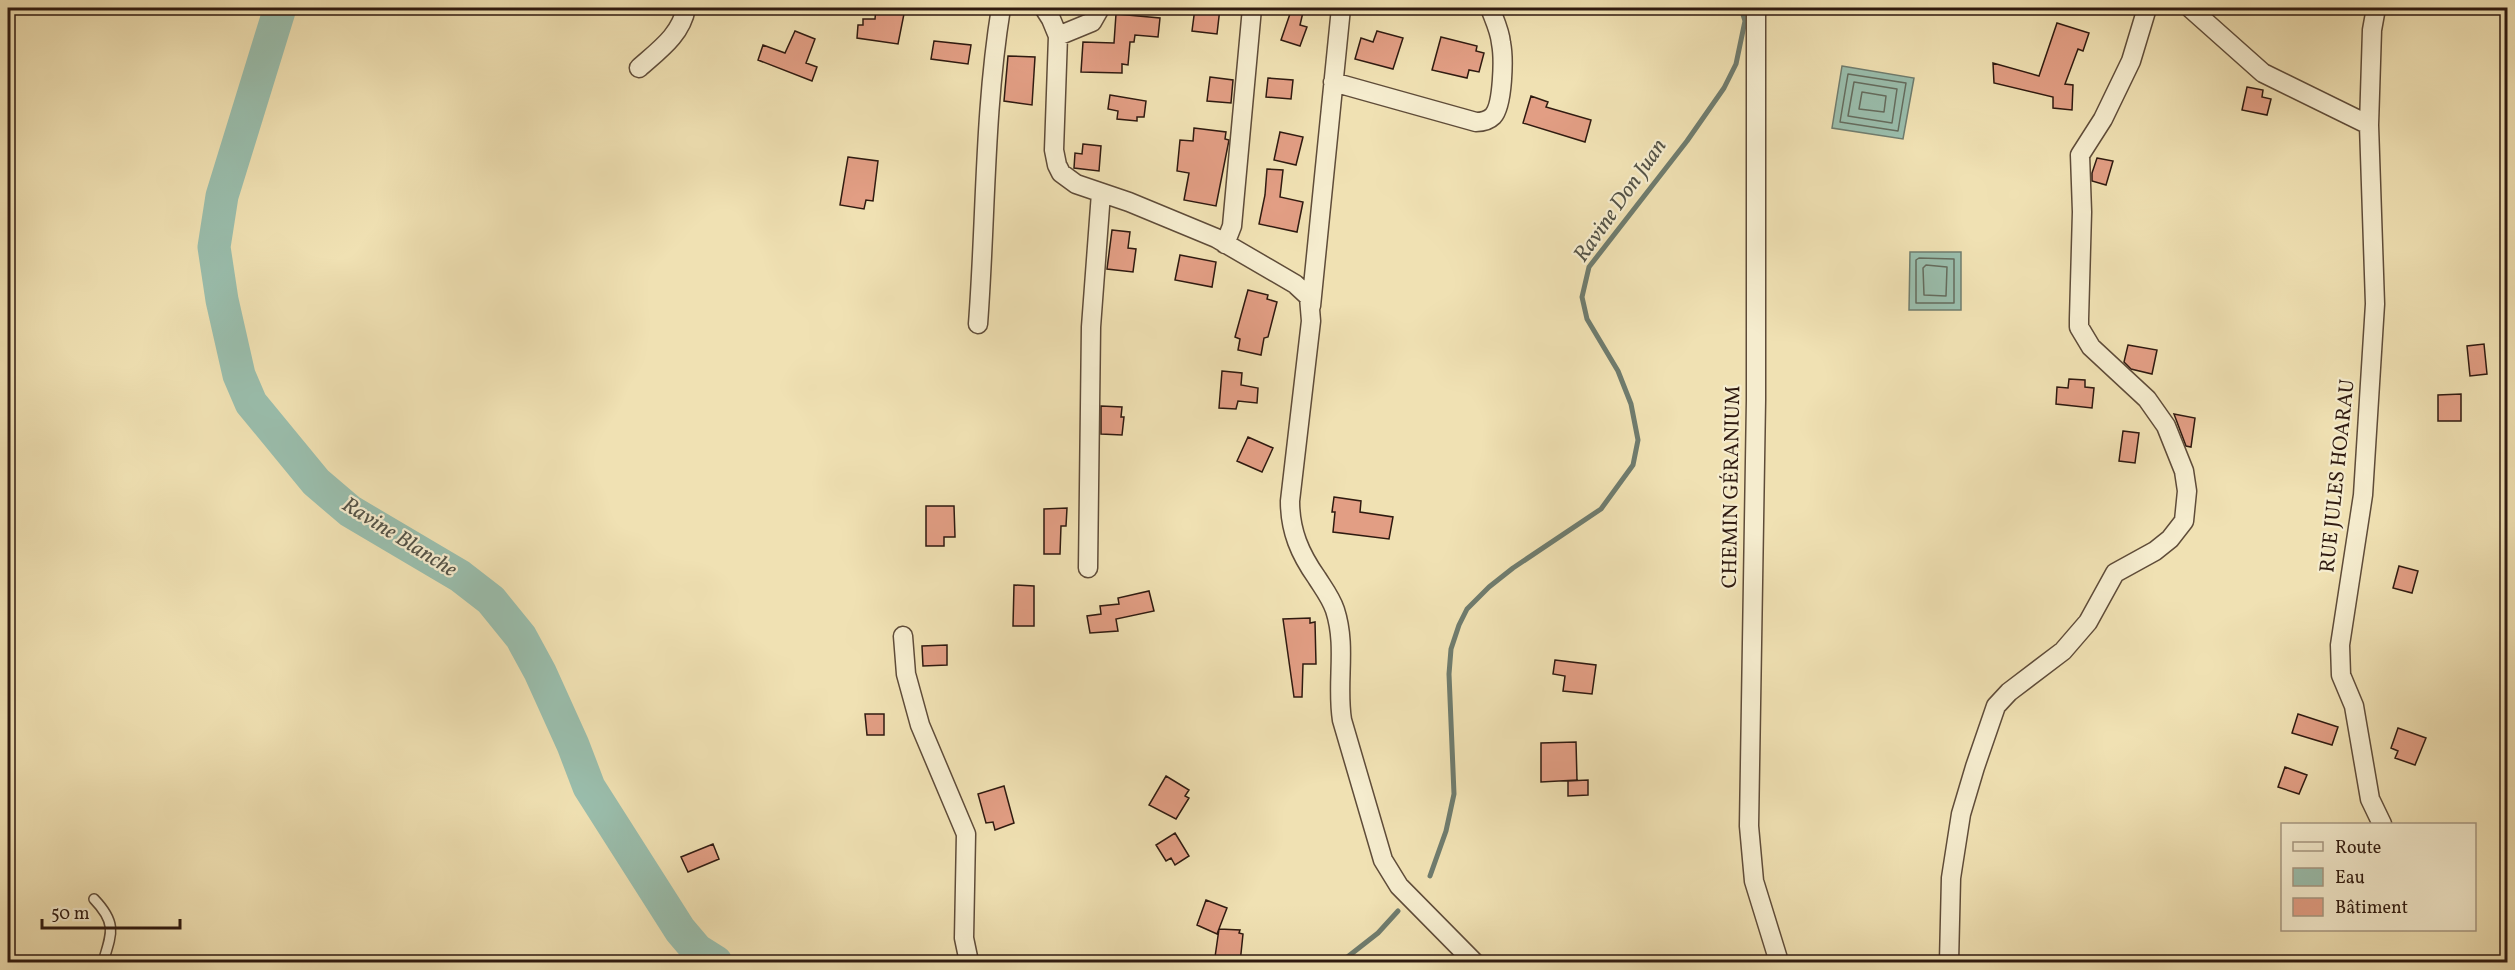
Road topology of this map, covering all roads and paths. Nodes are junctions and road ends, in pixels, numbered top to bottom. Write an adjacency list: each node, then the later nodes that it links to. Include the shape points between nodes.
1 (686, 8): 13 (street, via 671,39)
2 (1001, 8): 19 (street, via 988,131)
3 (1044, 8): 12 (street)
4 (1100, 8): 12 (street, via 1092,22)
5 (1252, 8): 17 (street, via 1232,226)
6 (1341, 8): 14 (street)
7 (1490, 8): 14 (street, via 1503,55 1498,104 1485,122)
8 (1756, 8): 27 (street, CHEMIN GÉRANIUM, via 1756,400 1749,826 1754,881)
9 (2147, 8): 28 (street, via 2131,61 2103,119 2080,155 2079,327 2091,347 2147,399 2166,426 2184,471 2184,521 2155,551 2115,573 2088,622 2063,651 1996,706 1961,814 1951,878)
10 (2190, 8): 15 (street, via 2263,73)
11 (2376, 8): 15 (street, RUE JULES HOARAU)
12 (1058, 36): 16 (street, via 1054,150 1057,165 1076,184)
13 (639, 68)
14 (1334, 82): 18 (street)
15 (2369, 125): 22 (street, RUE JULES HOARAU, via 2375,304 2363,495 2340,645 2341,675 2354,706 2370,799)
16 (1101, 193): 17 (street); 20 (street, via 1091,327)
17 (1224, 244): 18 (street, via 1304,290)
18 (1311, 306): 26 (street, via 1290,522 1300,551 1335,609 1341,637 1341,720 1383,860 1399,886)
19 (978, 324)
20 (1088, 568)
21 (903, 636): 25 (street, via 906,674 920,725 966,834 964,938)
22 (2381, 823)
23 (94, 899): 24 (lane, via 111,923)
24 (104, 963)
25 (969, 963)
26 (1474, 963)
27 (1779, 963)
28 (1949, 963)

